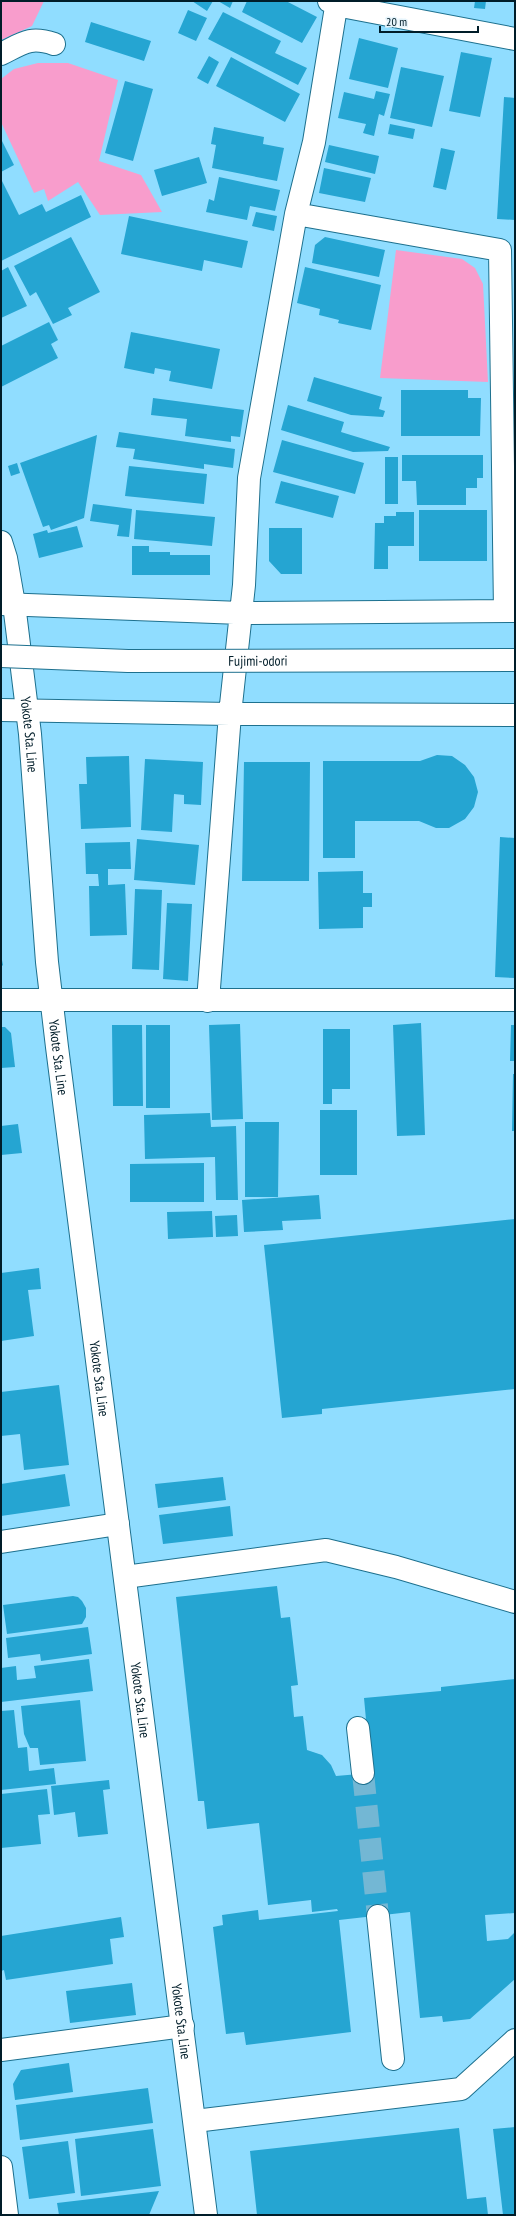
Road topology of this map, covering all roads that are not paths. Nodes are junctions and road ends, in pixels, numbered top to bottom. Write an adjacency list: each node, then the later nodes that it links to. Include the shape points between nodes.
1 (334, 2): 2 (street); 5 (street, via 314,142)
2 (515, 39)
3 (54, 44): 4 (street, via 40,40 27,41)
4 (1, 54)
5 (296, 214): 6 (street, via 500,250); 10 (street, via 249,478)
6 (509, 384): 9 (street)
7 (1, 542): 8 (street, Yokote Sta. Line, via 6,558)
8 (7, 604): 10 (street); 14 (street, Yokote Sta. Line)
9 (510, 611): 10 (street)
10 (241, 613): 15 (street)
11 (1, 656): 12 (street, Fujimi-odori, bridge, via 128,662)
12 (515, 660)
13 (1, 710): 14 (street)
14 (27, 710): 15 (street); 19 (street, Yokote Sta. Line)
15 (230, 714): 16 (street); 20 (street)
16 (515, 714)
17 (1, 1000): 19 (street)
18 (515, 1000): 20 (street)
19 (52, 1001): 20 (street); 21 (street, Yokote Sta. Line)
20 (208, 1001)
21 (118, 1524): 22 (street); 23 (street, Yokote Sta. Line)
22 (1, 1542)
23 (125, 1577): 24 (street, via 326,1550); 28 (street, Yokote Sta. Line)
24 (514, 1597)
25 (358, 1728): 26 (street)
26 (363, 1773)
27 (378, 1916): 31 (street)
28 (183, 2026): 30 (street); 32 (street, Yokote Sta. Line)
29 (515, 2040): 32 (street, via 461,2089)
30 (1, 2050)
31 (393, 2059)
32 (195, 2121): 35 (street, Yokote Sta. Line)
33 (1, 2167): 34 (street)
34 (7, 2215)
35 (206, 2215)

